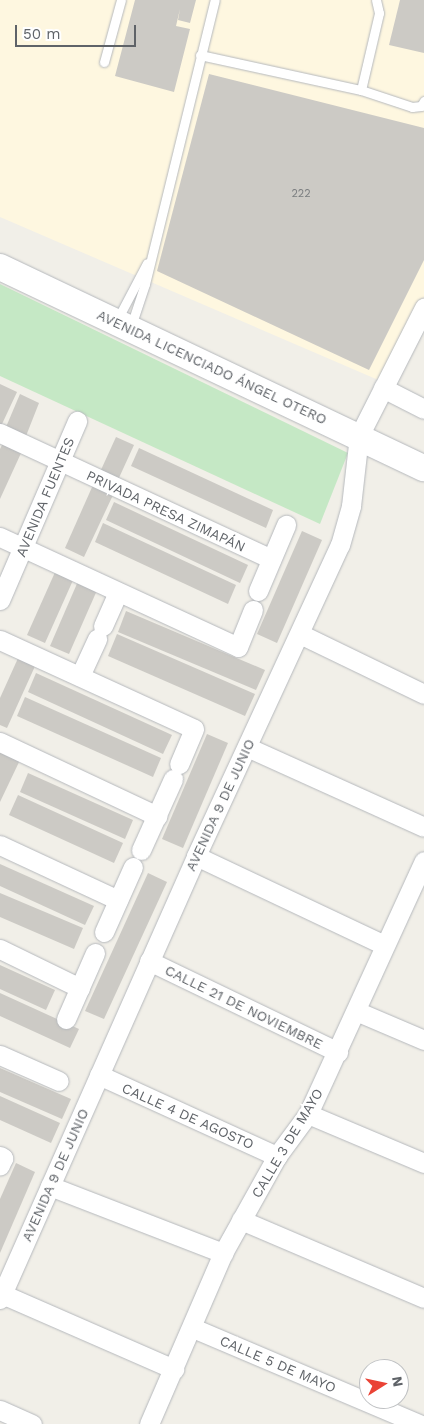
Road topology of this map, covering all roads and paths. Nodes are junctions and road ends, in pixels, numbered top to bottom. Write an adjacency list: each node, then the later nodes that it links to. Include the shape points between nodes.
1 (121, 0): 5 (lane)
2 (215, 0): 4 (lane)
3 (376, 0): 6 (lane, via 379,13)
4 (200, 55): 6 (lane); 8 (lane)
5 (104, 62)
6 (361, 90): 7 (lane, via 412,107 421,106)
7 (424, 101)
8 (148, 261): 11 (lane, via 135,280); 11 (lane, via 145,284)
9 (0, 267): 11 (main road, AVENIDA LICENCIADO ÁNGEL OTERO)
10 (424, 308): 12 (street, AVENIDA 9 DE JUNIO)
11 (123, 325): 16 (main road, AVENIDA LICENCIADO ÁNGEL OTERO)
12 (383, 388): 13 (street); 16 (street, AVENIDA 9 DE JUNIO)
13 (424, 409)
14 (77, 421): 17 (street, AVENIDA FUENTES)
15 (0, 433): 17 (street, PRIVADA PRESA ZIMAPÁN)
16 (358, 436): 18 (main road, AVENIDA LICENCIADO ÁNGEL OTERO); 27 (street, AVENIDA 9 DE JUNIO, via 351,506 340,545)
17 (61, 462): 21 (street, AVENIDA FUENTES); 22 (street, PRIVADA PRESA ZIMAPÁN)
18 (424, 468)
19 (286, 525): 22 (street)
20 (0, 537): 21 (street)
21 (23, 547): 24 (street); 25 (street, AVENIDA FUENTES)
22 (272, 559): 23 (street)
23 (258, 591)
24 (118, 592): 26 (street, via 238,647); 29 (street)
25 (0, 600)
26 (253, 610)
27 (300, 634): 30 (street); 32 (street, AVENIDA 9 DE JUNIO)
28 (0, 640): 29 (street)
29 (80, 676): 33 (street, via 194,729)
30 (424, 694)
31 (0, 742): 33 (street)
32 (247, 747): 34 (street); 37 (street, AVENIDA 9 DE JUNIO)
33 (157, 816): 36 (street)
34 (424, 827)
35 (0, 845): 40 (street)
36 (141, 850)
37 (196, 856): 42 (street); 45 (street, AVENIDA 9 DE JUNIO)
38 (424, 861): 42 (street, CALLE 3 DE MAYO)
39 (133, 867): 40 (street)
40 (118, 900): 41 (street)
41 (104, 932)
42 (384, 945): 47 (street, CALLE 3 DE MAYO)
43 (0, 949): 46 (street)
44 (95, 953): 46 (street)
45 (149, 962): 50 (street, CALLE 21 DE NOVIEMBRE); 52 (street, AVENIDA 9 DE JUNIO)
46 (80, 988): 48 (street)
47 (356, 1011): 49 (street); 50 (street, CALLE 3 DE MAYO)
48 (66, 1018)
49 (424, 1040)
50 (338, 1052): 54 (street, CALLE 3 DE MAYO)
51 (0, 1055): 53 (street)
52 (99, 1075): 56 (street, CALLE 4 DE AGOSTO); 59 (street, AVENIDA 9 DE JUNIO)
53 (60, 1081)
54 (308, 1114): 56 (street, CALLE 3 DE MAYO); 57 (street)
55 (0, 1156): 58 (street, via 3,1158)
56 (277, 1156): 60 (street, CALLE 3 DE MAYO)
57 (424, 1163)
58 (0, 1165)
59 (50, 1186): 61 (street); 62 (street, AVENIDA 9 DE JUNIO)
60 (241, 1220): 61 (street, CALLE 3 DE MAYO); 63 (street)
61 (223, 1253): 64 (street, CALLE 3 DE MAYO)
62 (1, 1296): 65 (street)
63 (424, 1298)
64 (192, 1328): 65 (street, CALLE 3 DE MAYO); 69 (street, CALLE 5 DE MAYO)
65 (174, 1369): 68 (street, CALLE 3 DE MAYO)
66 (0, 1410): 67 (street)
67 (32, 1424)
68 (149, 1424)
69 (419, 1424)

